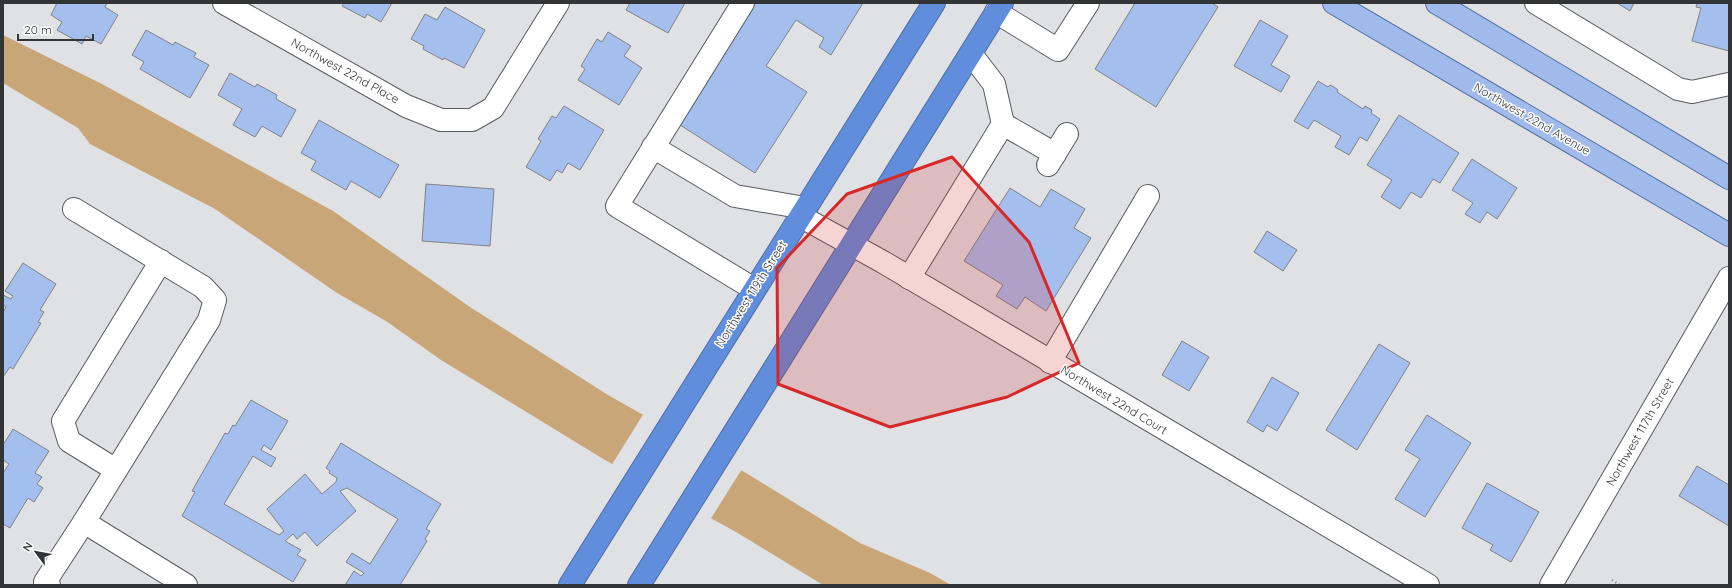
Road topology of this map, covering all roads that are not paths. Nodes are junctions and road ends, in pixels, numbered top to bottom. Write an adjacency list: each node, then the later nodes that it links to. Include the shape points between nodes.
1 (224, 3): 2 (street, Northwest 22nd Place, via 406,106 441,120 472,120 493,108)
2 (558, 3)
3 (743, 3): 14 (street)
4 (934, 3): 18 (highway, Northwest 119th Street)
5 (1088, 3): 9 (street, via 1058,50)
6 (1334, 3): 19 (main road, Northwest 22nd Avenue)
7 (1437, 3): 15 (main road)
8 (1536, 3): 11 (street, via 1678,89 1692,92)
9 (999, 8): 10 (highway)
10 (971, 54): 12 (street, via 994,84); 20 (highway)
11 (1729, 84)
12 (1003, 124): 13 (street, via 1052,160); 22 (street)
13 (1067, 134)
14 (653, 147): 18 (street, Northwest 22nd Court, via 735,196); 24 (street, via 617,206)
15 (1729, 178)
16 (1148, 196): 25 (street)
17 (74, 209): 21 (street)
18 (803, 212): 20 (street, Northwest 22nd Court); 24 (highway, Northwest 119th Street)
19 (1729, 235)
20 (853, 245): 22 (street, Northwest 22nd Court); 31 (highway, via 724,446)
21 (161, 261): 26 (street, via 63,421 69,441); 26 (street, via 203,286 215,300 208,320)
22 (909, 278): 25 (street, Northwest 22nd Court)
23 (1729, 278): 33 (street, Northwest 117th Street)
24 (754, 289): 30 (highway, Northwest 119th Street)
25 (1050, 362): 32 (street, Northwest 22nd Court)
26 (116, 470): 27 (street)
27 (84, 522): 28 (street, via 45,582); 29 (street)
28 (49, 585)
29 (186, 585)
30 (570, 585)
31 (639, 585)
32 (1428, 585)
33 (1552, 585)

